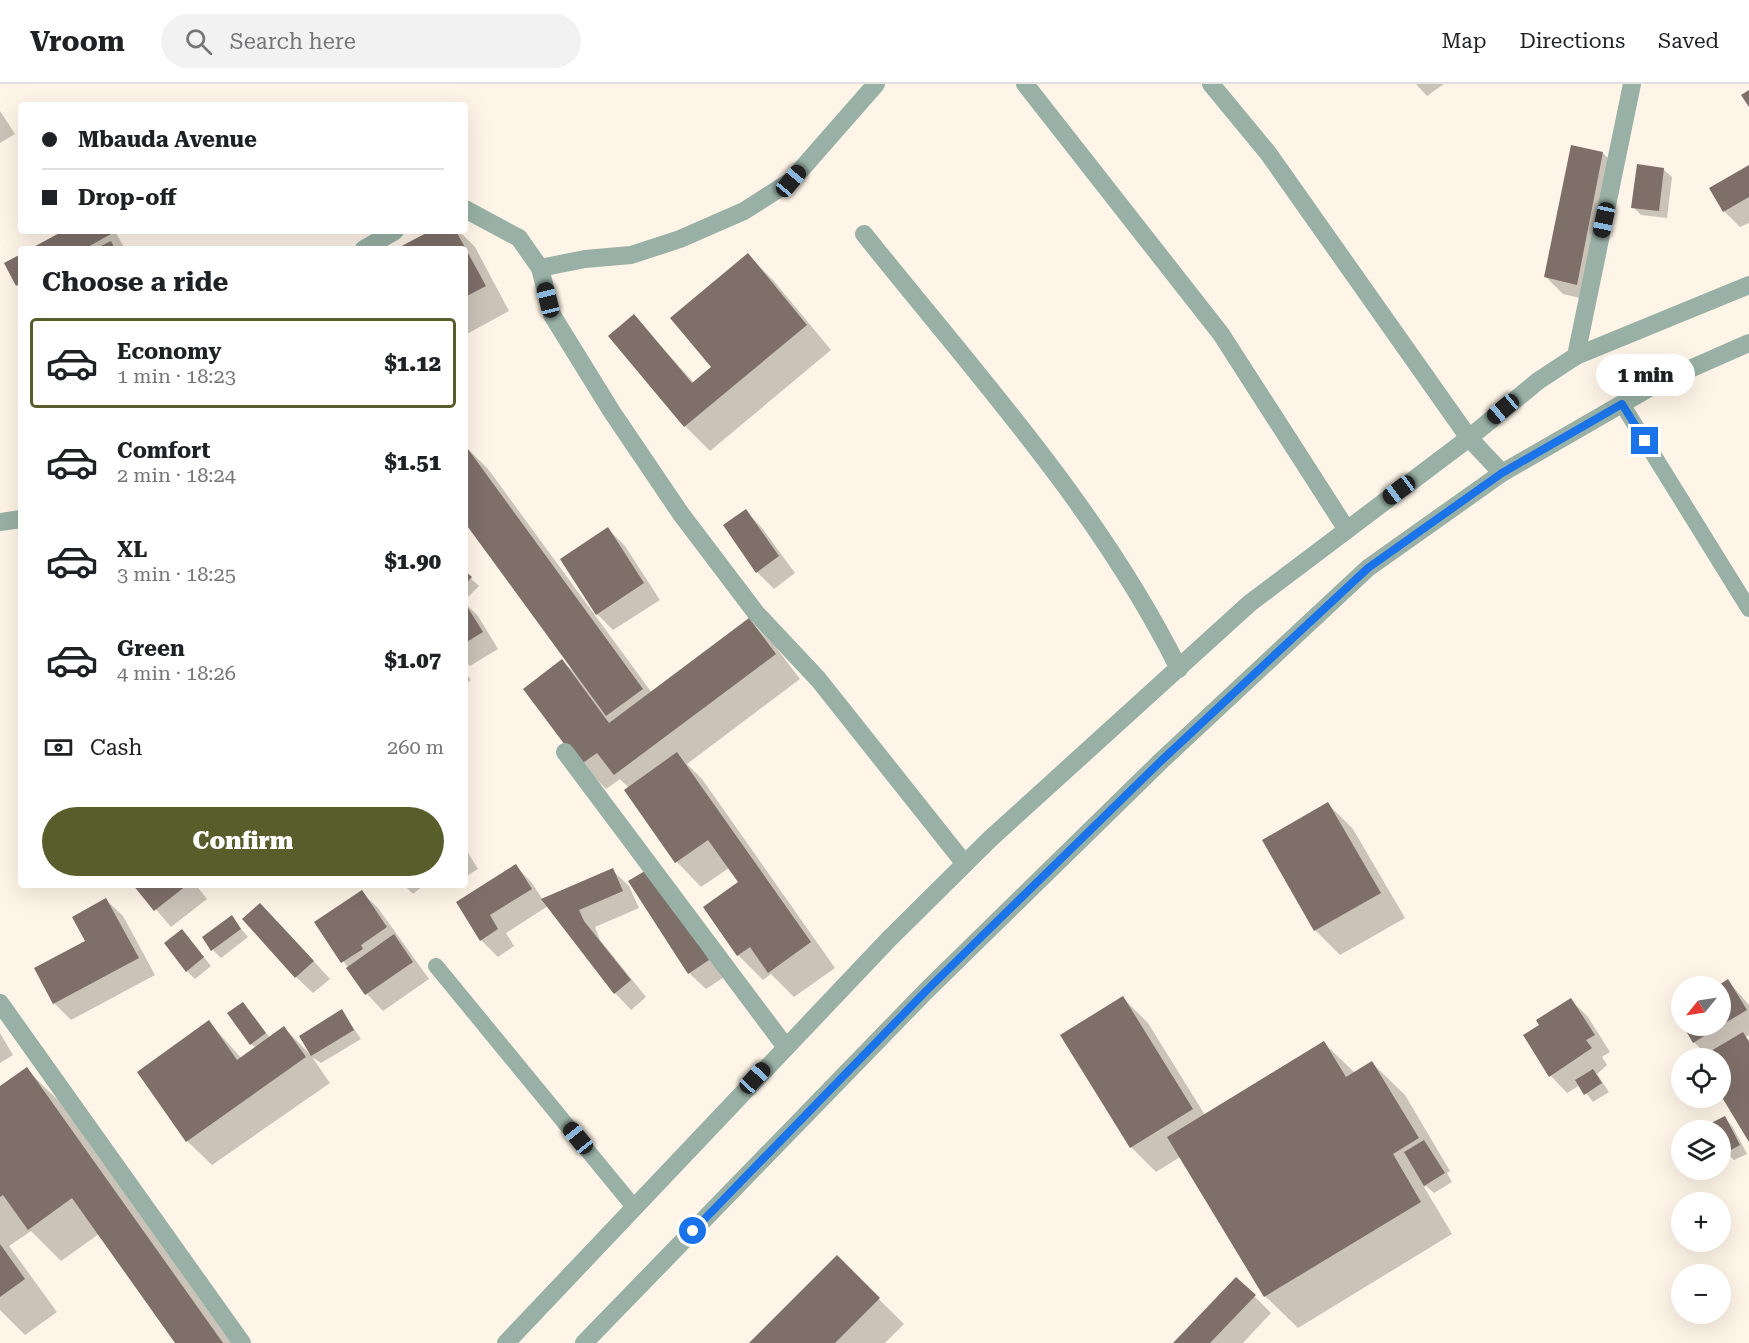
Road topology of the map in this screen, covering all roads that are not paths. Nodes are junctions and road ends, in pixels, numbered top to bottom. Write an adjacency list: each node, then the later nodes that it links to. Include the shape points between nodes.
1 (876, 84): 9 (street, via 791,181 744,211 631,255)
2 (1025, 84): 18 (street, via 1221,334)
3 (1211, 84): 14 (street, via 1268,153)
4 (1632, 84): 12 (street)
5 (468, 211): 9 (street, via 519,238)
6 (390, 234): 8 (street)
7 (864, 234): 20 (street, via 1068,488 1156,622)
8 (369, 246)
9 (540, 268): 22 (street, via 552,315 681,514 756,613 818,679)
10 (1749, 285): 12 (street)
11 (1749, 343): 13 (street, via 1658,383)
12 (1576, 356): 14 (street, via 1538,381)
13 (1622, 404): 15 (street); 19 (lane)
14 (1469, 438): 15 (street); 18 (street)
15 (1502, 473): 29 (street, via 1368,568 1162,760 926,991)
16 (18, 519): 17 (street)
17 (0, 522)
18 (1347, 530): 20 (street, via 1250,603)
19 (1749, 609)
20 (1179, 669): 22 (street)
21 (565, 752): 25 (street)
22 (965, 864): 25 (street)
23 (436, 966): 26 (lane)
24 (0, 1003): 27 (street)
25 (785, 1046): 26 (street)
26 (634, 1207): 28 (street)
27 (242, 1343)
28 (506, 1343)
29 (584, 1343)

